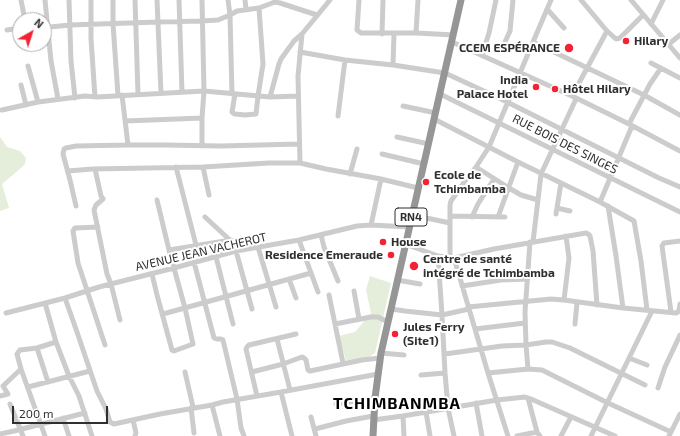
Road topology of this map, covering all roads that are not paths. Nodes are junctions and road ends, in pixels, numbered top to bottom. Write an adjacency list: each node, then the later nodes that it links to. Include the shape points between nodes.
1 (21, 0): 27 (street)
2 (45, 0): 28 (street)
3 (69, 0): 39 (street)
4 (91, 0): 36 (street)
5 (113, 0): 37 (street)
6 (135, 0): 35 (street)
7 (157, 0): 34 (street)
8 (179, 0): 32 (street)
9 (202, 0): 33 (street)
10 (228, 0): 29 (street)
11 (245, 0): 26 (street)
12 (330, 0): 30 (street)
13 (359, 0): 48 (street, via 357,30 361,33)
14 (383, 0): 48 (street)
15 (418, 0): 46 (street)
16 (462, 0): 50 (highway, RN4)
17 (496, 0): 56 (street)
18 (513, 0): 51 (street, via 510,31)
19 (551, 0): 25 (street)
20 (582, 0): 44 (street)
21 (631, 0): 31 (street)
22 (663, 0): 38 (street)
23 (269, 2): 24 (street); 30 (street, via 280,2)
24 (259, 8): 26 (street); 76 (street, via 262,64)
25 (547, 9): 41 (street); 52 (street)
26 (246, 10): 29 (street)
27 (23, 12)
28 (45, 12)
29 (230, 15): 33 (street, via 218,20); 72 (street)
30 (317, 15): 47 (street)
31 (643, 15): 38 (street); 44 (street, via 620,38 616,39)
32 (180, 21): 33 (street); 34 (street); 69 (street)
33 (202, 21): 68 (street)
34 (158, 22): 35 (street); 70 (street)
35 (136, 23): 37 (street); 71 (street)
36 (92, 24): 37 (street); 39 (street); 78 (street)
37 (113, 24): 74 (street)
38 (651, 24): 53 (street)
39 (70, 25): 40 (street); 80 (street)
40 (52, 26)
41 (564, 28)
42 (12, 29): 43 (street)
43 (7, 30)
44 (607, 31): 62 (street)
45 (394, 33): 46 (street); 48 (street); 60 (street)
46 (416, 33): 50 (street)
47 (302, 34): 55 (street); 79 (street, via 280,61)
48 (382, 34)
49 (680, 35): 53 (street)
50 (453, 38): 56 (street); 65 (highway, RN4)
51 (505, 42)
52 (533, 42): 62 (street); 64 (street)
53 (669, 44): 57 (street)
54 (50, 52): 82 (street)
55 (300, 52): 58 (street); 77 (street)
56 (482, 55): 64 (street)
57 (680, 58)
58 (345, 60): 60 (street); 89 (street)
59 (651, 63): 63 (street)
60 (393, 65): 65 (street)
61 (28, 66): 83 (street)
62 (588, 68): 75 (street); 81 (street)
63 (661, 68): 66 (street); 75 (street)
64 (520, 72): 81 (street); 84 (street)
65 (445, 73): 73 (highway, RN4); 84 (street)
66 (680, 78)
67 (21, 85): 85 (street)
68 (204, 91): 69 (street); 72 (street); 91 (street)
69 (182, 92): 70 (street)
70 (161, 93): 71 (street)
71 (138, 94): 74 (street)
72 (234, 94): 76 (street); 76 (street, via 232,112 245,115 256,114)
73 (440, 94): 90 (highway, RN4); 93 (street, RUE BOIS DES SINGES)
74 (120, 95): 78 (street); 92 (street)
75 (644, 95): 88 (street); 94 (street)
76 (258, 96): 79 (street)
77 (298, 96): 79 (street); 97 (street)
78 (95, 97): 80 (street)
79 (270, 97)
80 (74, 98): 82 (street)
81 (574, 98): 94 (street); 95 (street)
82 (58, 99): 83 (street)
83 (38, 102): 85 (street)
84 (508, 102): 93 (street); 95 (street)
85 (26, 105): 87 (street)
86 (403, 106): 90 (street)
87 (2, 110)
88 (680, 115)
89 (338, 116)
90 (435, 116): 98 (highway, RN4); 101 (street)
91 (202, 118): 92 (street); 100 (street)
92 (126, 121): 99 (street)
93 (500, 122): 101 (street); 103 (street, RUE BOIS DES SINGES)
94 (630, 125): 104 (street); 106 (street)
95 (563, 129): 103 (street); 106 (street)
96 (397, 137): 98 (street)
97 (300, 144): 100 (street); 108 (street)
98 (428, 144): 109 (highway, RN4)
99 (128, 145): 100 (street); 114 (street, via 66,148 63,154)
100 (202, 146)
101 (489, 147): 107 (street); 111 (street)
102 (357, 149): 115 (street)
103 (553, 149): 116 (street); 117 (street, RUE BOIS DES SINGES)
104 (680, 151)
105 (382, 154): 109 (street)
106 (618, 157): 117 (street); 121 (street)
107 (518, 162): 116 (street); 123 (street)
108 (300, 163): 110 (street); 115 (street)
109 (424, 164): 122 (highway, RN4)
110 (203, 167): 112 (street); 124 (street)
111 (476, 167): 119 (street); 134 (street, via 453,198)
112 (176, 168): 113 (street); 149 (street)
113 (95, 169): 114 (street); 140 (street, via 103,199 94,210)
114 (68, 171): 128 (street)
115 (350, 174): 118 (street)
116 (541, 174): 120 (street); 126 (street)
117 (610, 178): 127 (street); 131 (street, RUE BOIS DES SINGES)
118 (381, 179): 122 (street); 139 (street)
119 (494, 179): 123 (street); 135 (street)
120 (561, 183): 127 (street); 130 (street, via 556,211)
121 (680, 187)
122 (418, 188): 132 (highway, RN4)
123 (509, 188): 126 (street); 136 (street)
124 (209, 195)
125 (158, 200): 151 (street)
126 (538, 200): 147 (street)
127 (600, 202): 129 (street)
128 (76, 206)
129 (608, 206): 187 (street); 190 (street, via 635,223)
130 (570, 211)
131 (680, 212)
132 (412, 215): 138 (street); 141 (highway, RN4)
133 (205, 216): 144 (street)
134 (450, 216): 135 (street); 138 (street)
135 (472, 217): 136 (street)
136 (498, 217): 137 (street)
137 (505, 217)
138 (450, 223): 155 (street)
139 (371, 225): 141 (street); 142 (street, AVENUE JEAN VACHEROT)
140 (98, 227): 165 (street); 169 (street, via 75,228 73,231 78,263)
141 (409, 227): 148 (highway, RN4)
142 (321, 235): 145 (street, AVENUE JEAN VACHEROT); 164 (street)
143 (566, 236): 147 (street); 177 (street, via 569,258); 182 (street, via 586,233 590,236)
144 (231, 240): 149 (street); 152 (street)
145 (299, 240): 150 (street, AVENUE JEAN VACHEROT); 159 (street)
146 (680, 241): 191 (street, via 664,243 662,246)
147 (532, 242): 155 (street); 161 (street)
148 (405, 244): 153 (street); 163 (highway, RN4)
149 (196, 245): 151 (street)
150 (258, 248): 152 (street, AVENUE JEAN VACHEROT); 167 (street)
151 (169, 250): 157 (street)
152 (236, 251): 154 (street, AVENUE JEAN VACHEROT); 170 (street)
153 (438, 256): 155 (street); 194 (street)
154 (216, 257): 156 (street, AVENUE JEAN VACHEROT); 174 (street)
155 (452, 258): 168 (street)
156 (194, 262): 157 (street, AVENUE JEAN VACHEROT); 181 (street)
157 (174, 268): 160 (street, AVENUE JEAN VACHEROT); 185 (street)
158 (551, 272): 161 (street)
159 (311, 273): 162 (street); 172 (street)
160 (152, 274): 165 (street, AVENUE JEAN VACHEROT); 193 (street)
161 (528, 277): 168 (street); 178 (street)
162 (289, 279): 167 (street); 176 (street)
163 (398, 280): 166 (street); 189 (highway, RN4)
164 (338, 281)
165 (111, 284): 169 (street, AVENUE JEAN VACHEROT); 196 (street)
166 (420, 284)
167 (269, 285): 170 (street); 184 (street)
168 (462, 286): 186 (street)
169 (87, 291): 175 (street, AVENUE JEAN VACHEROT); 207 (street)
170 (246, 291): 174 (street); 188 (street)
171 (354, 291): 195 (street)
172 (318, 292)
173 (329, 295): 200 (street)
174 (226, 297): 181 (street); 199 (street)
175 (65, 298): 180 (street); 220 (street)
176 (296, 298)
177 (564, 300): 178 (street); 179 (street)
178 (526, 301): 186 (street); 198 (street)
179 (577, 302): 182 (street); 201 (street)
180 (45, 303): 192 (street); 206 (street)
181 (204, 303): 185 (street); 239 (street, via 214,338 223,340)
182 (597, 304): 187 (street)
183 (680, 304): 191 (street, via 678,312)
184 (276, 307)
185 (185, 308): 193 (street); 193 (street, via 194,344 174,351)
186 (469, 308): 194 (street); 202 (street)
187 (622, 308): 190 (street)
188 (252, 309)
189 (391, 309): 194 (street); 197 (highway, RN4)
190 (649, 310): 191 (street); 214 (street)
191 (671, 312)
192 (6, 313)
193 (163, 314)
194 (442, 314): 212 (street)
195 (359, 319): 197 (street, via 378,317); 200 (street)
196 (120, 320)
197 (388, 322): 213 (highway, RN4)
198 (525, 323): 202 (street); 208 (street)
199 (233, 324)
200 (335, 324): 215 (street)
201 (575, 324)
202 (475, 329): 210 (street)
203 (296, 334): 205 (street)
204 (680, 335): 232 (street)
205 (277, 339): 216 (street); 222 (street, via 247,347)
206 (56, 342): 209 (street); 228 (street)
207 (105, 345)
208 (526, 345): 210 (street); 219 (street); 225 (street, via 552,342)
209 (37, 348): 218 (street, via 17,352); 229 (street)
210 (481, 350): 212 (street); 224 (street)
211 (404, 354): 213 (street)
212 (444, 354): 223 (street)
213 (380, 356): 215 (street); 226 (highway, RN4)
214 (629, 358): 217 (street); 225 (street)
215 (343, 363): 216 (street, via 310,371 302,357)
216 (283, 364): 222 (street); 233 (street)
217 (646, 365)
218 (22, 369): 231 (street); 235 (street, via 3,386 8,394)
219 (528, 369): 224 (street); 242 (street, via 542,370)
220 (90, 372): 228 (street); 256 (street, via 110,422 114,424)
221 (185, 372): 246 (street)
222 (252, 372): 236 (street)
223 (445, 373): 227 (street); 247 (street)
224 (488, 373): 240 (street)
225 (621, 373): 230 (street); 242 (street)
226 (378, 374): 233 (street); 237 (highway, RN4)
227 (421, 375)
228 (69, 376): 229 (street); 249 (street)
229 (48, 382): 231 (street)
230 (645, 386)
231 (28, 387): 257 (street)
232 (658, 388)
233 (290, 390): 234 (street)
234 (280, 392): 236 (street); 274 (street)
235 (0, 396)
236 (257, 396): 239 (street)
237 (375, 398): 244 (street); 255 (highway, RN4)
238 (528, 398): 240 (street); 252 (street); 263 (street)
239 (237, 399): 245 (street); 273 (street)
240 (497, 400): 241 (street); 281 (street)
241 (476, 403): 247 (street); 280 (street)
242 (608, 403): 258 (street); 264 (street)
243 (10, 404): 259 (street)
244 (336, 404)
245 (212, 405): 246 (street); 272 (street)
246 (192, 408): 256 (street); 261 (street)
247 (448, 408): 248 (street); 279 (street)
248 (426, 412): 251 (street); 278 (street)
249 (85, 413): 254 (street); 270 (street)
250 (680, 414): 264 (street)
251 (403, 416): 255 (street); 277 (street)
252 (571, 416): 258 (street); 265 (street)
253 (311, 417): 260 (street)
254 (63, 418): 257 (street); 269 (street)
255 (373, 418): 260 (street, via 346,421); 276 (highway, RN4)
256 (133, 420): 271 (street)
257 (41, 424): 259 (street); 268 (street)
258 (596, 427): 266 (street); 283 (street)
259 (20, 429): 262 (street); 267 (street)
260 (315, 429): 275 (street)
261 (194, 433)
262 (0, 434)
263 (538, 434): 282 (street)
264 (670, 434)
265 (561, 435)
266 (609, 435): 284 (street)
267 (23, 436)
268 (46, 436)
269 (69, 436)
270 (92, 436)
271 (135, 436)
272 (220, 436)
273 (244, 436)
274 (292, 436)
275 (316, 436)
276 (373, 436)
277 (404, 436)
278 (430, 436)
279 (454, 436)
280 (482, 436)
281 (508, 436)
282 (517, 436)
283 (591, 436)
284 (615, 436)

